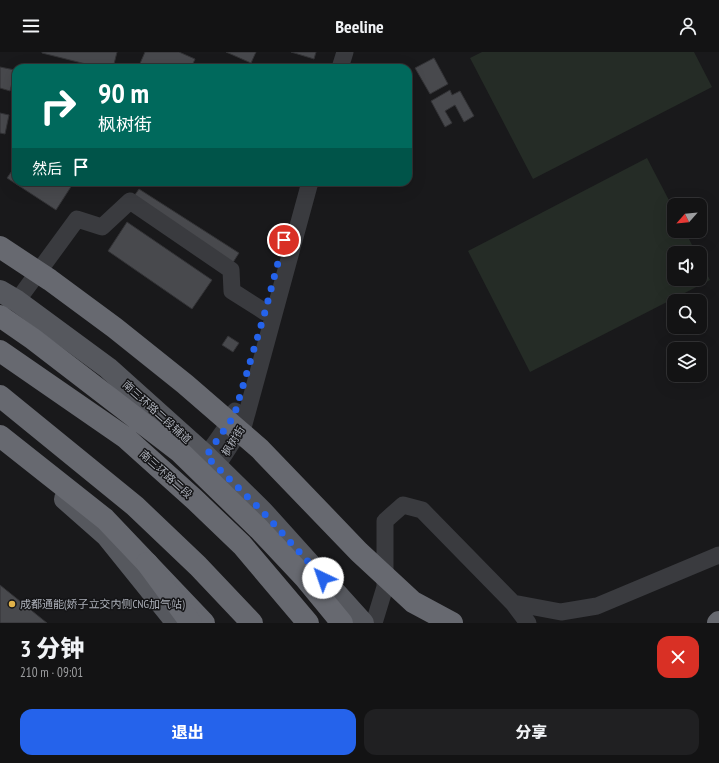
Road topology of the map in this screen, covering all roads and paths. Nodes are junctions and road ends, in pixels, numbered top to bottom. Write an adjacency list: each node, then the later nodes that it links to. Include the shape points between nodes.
1 (333, 52): 3 (street)
2 (345, 52): 4 (street)
3 (330, 64)
4 (341, 64)
5 (298, 186): 9 (street, 枫树街)
6 (309, 186): 15 (street, 枫树街, via 244,424)
7 (0, 247): 29 (highway, bridge, via 115,328 185,384 260,449 359,552 413,602)
8 (8, 296): 9 (street, via 77,219 102,227 130,201 231,270 232,291); 15 (main road, 南三环路二段辅道, via 108,368)
9 (265, 312): 15 (street, 枫树街, via 234,416)
10 (0, 316): 26 (highway, via 180,452 259,529)
11 (0, 351): 25 (highway, 南三环路二段, via 126,438 242,545)
12 (0, 396): 20 (highway, via 135,506 198,566)
13 (0, 436): 18 (highway, via 105,519)
14 (0, 447): 16 (main road)
15 (212, 461): 27 (main road, 南三环路二段辅道, via 262,511)
16 (107, 536): 21 (main road); 23 (street)
17 (719, 555): 19 (street, via 597,606 561,612)
18 (147, 563): 22 (highway, bridge); 24 (highway, bridge)
19 (513, 603): 28 (street, via 422,510 403,505 384,520 385,587); 30 (street)
20 (247, 620)
21 (177, 623)
22 (191, 623)
23 (194, 623)
24 (204, 623)
25 (308, 623)
26 (342, 623)
27 (363, 623)
28 (374, 623)
29 (452, 623)
30 (528, 623)

